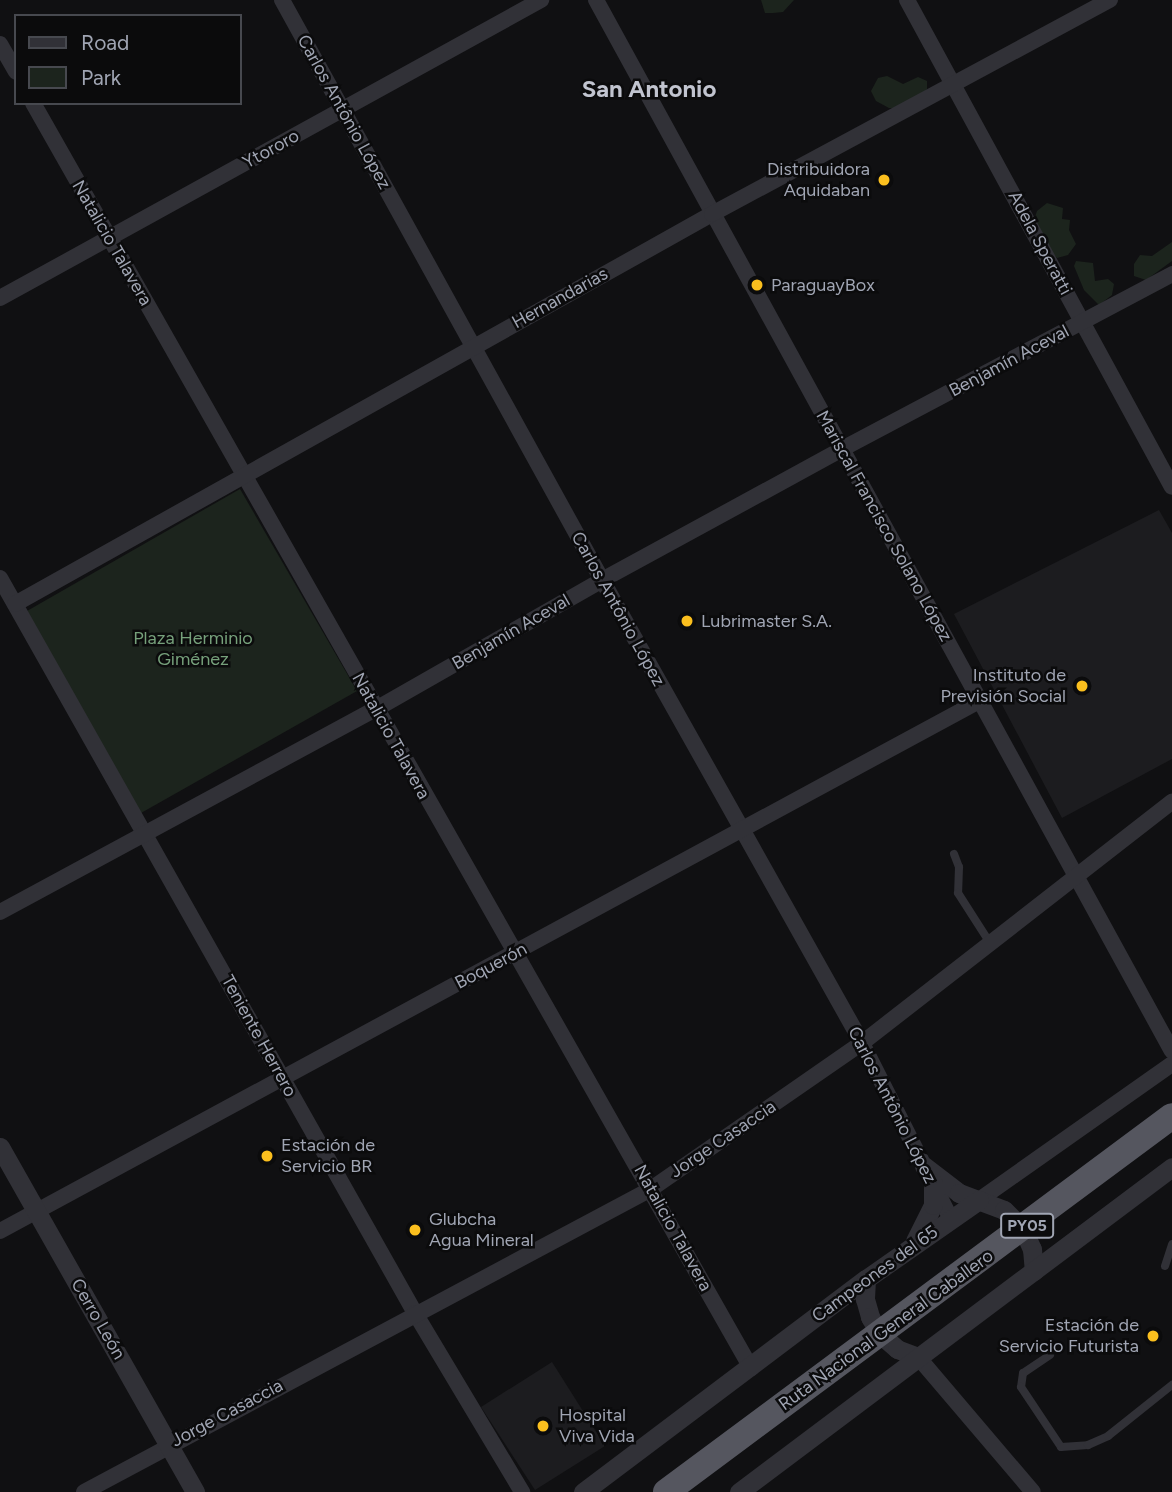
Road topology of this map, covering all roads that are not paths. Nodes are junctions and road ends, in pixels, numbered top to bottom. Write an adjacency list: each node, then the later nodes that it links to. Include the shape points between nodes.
1 (282, 0): 10 (street, Carlos Antônio López)
2 (541, 0): 10 (street, Ytororo)
3 (596, 0): 11 (street, Mariscal Francisco Solano López)
4 (907, 0): 8 (street, Adela Speratti)
5 (1110, 0): 8 (street, Hernandarias)
6 (0, 44): 7 (street)
7 (14, 68)
8 (953, 83): 11 (street, Hernandarias); 15 (street, Adela Speratti)
9 (34, 105): 12 (street, Natalicio Talavera)
10 (342, 109): 12 (street, Ytororo); 16 (street, Carlos Antônio López)
11 (712, 215): 16 (street, Hernandarias); 17 (street, Mariscal Francisco Solano López)
12 (109, 240): 14 (street, Ytororo); 18 (street, Natalicio Talavera)
13 (1172, 274): 15 (street, Benjamín Aceval)
14 (0, 299)
15 (1083, 322): 17 (street, Benjamín Aceval); 19 (street, Adela Speratti)
16 (473, 346): 18 (street, Hernandarias); 21 (street, Carlos Antônio López)
17 (842, 449): 21 (street, Benjamín Aceval); 23 (street, Mariscal Francisco Solano López)
18 (246, 475): 22 (street, Hernandarias); 24 (street, Natalicio Talavera)
19 (1172, 487)
20 (0, 578): 22 (street, Teniente Herrero)
21 (602, 580): 24 (street, Benjamín Aceval); 26 (street, Carlos Antônio López)
22 (15, 604): 27 (street, Teniente Herrero)
23 (981, 700): 26 (street, Boquerón); 29 (street, Mariscal Francisco Solano López)
24 (376, 709): 27 (street, Benjamín Aceval); 32 (street, Natalicio Talavera)
25 (1172, 802): 29 (street, Jorge Casaccia)
26 (741, 829): 32 (street, Boquerón); 33 (street, Carlos Antônio López)
27 (145, 833): 30 (street, Benjamín Aceval); 36 (street, Teniente Herrero)
28 (954, 854): 31 (lane, via 959,867 958,892)
29 (1074, 877): 31 (street, Jorge Casaccia); 34 (street, Mariscal Francisco Solano López)
30 (0, 912)
31 (990, 943): 33 (street, Jorge Casaccia)
32 (515, 954): 36 (street, Boquerón); 41 (street, Natalicio Talavera)
33 (862, 1043): 40 (street, Carlos Antônio López); 41 (street, Jorge Casaccia)
34 (1172, 1051)
35 (1172, 1064): 42 (street, Campeones del 65)
36 (282, 1078): 43 (street, Boquerón); 52 (street, Teniente Herrero)
37 (1172, 1116): 45 (highway, Ruta Nacional General Caballero / PY05)
38 (0, 1147): 43 (street, Cerro León)
39 (1172, 1167): 50 (street)
40 (928, 1175): 42 (street); 44 (street, Carlos Antônio López); 48 (street, via 933,1205)
41 (651, 1189): 52 (street, Jorge Casaccia); 56 (street, Natalicio Talavera)
42 (979, 1200): 44 (street, Campeones del 65); 45 (street, via 1004,1210)
43 (37, 1211): 46 (street, Boquerón); 58 (street, Cerro León)
44 (951, 1219): 48 (street, Campeones del 65)
45 (1023, 1229): 50 (street, via 1032,1249); 53 (highway, Ruta Nacional General Caballero / PY05)
46 (0, 1231)
47 (1172, 1244): 49 (lane)
48 (912, 1247): 51 (street, Campeones del 65)
49 (1165, 1266)
50 (1034, 1271): 55 (street)
51 (866, 1279): 53 (street, via 865,1299); 56 (street, Campeones del 65)
52 (415, 1313): 58 (street, Jorge Casaccia); 61 (street, Teniente Herrero)
53 (880, 1334): 55 (street, via 897,1349); 63 (highway, Ruta Nacional General Caballero / PY05)
54 (1049, 1355): 57 (lane, via 1023,1373 1021,1387 1061,1447 1088,1445 1108,1436)
55 (918, 1357): 64 (street); 65 (street)
56 (751, 1368): 62 (street, Campeones del 65)
57 (1172, 1385)
58 (169, 1444): 59 (street, Jorge Casaccia); 60 (street, Cerro León)
59 (84, 1492)
60 (195, 1492)
61 (522, 1492)
62 (583, 1492)
63 (667, 1492)
64 (739, 1492)
65 (1033, 1492)

